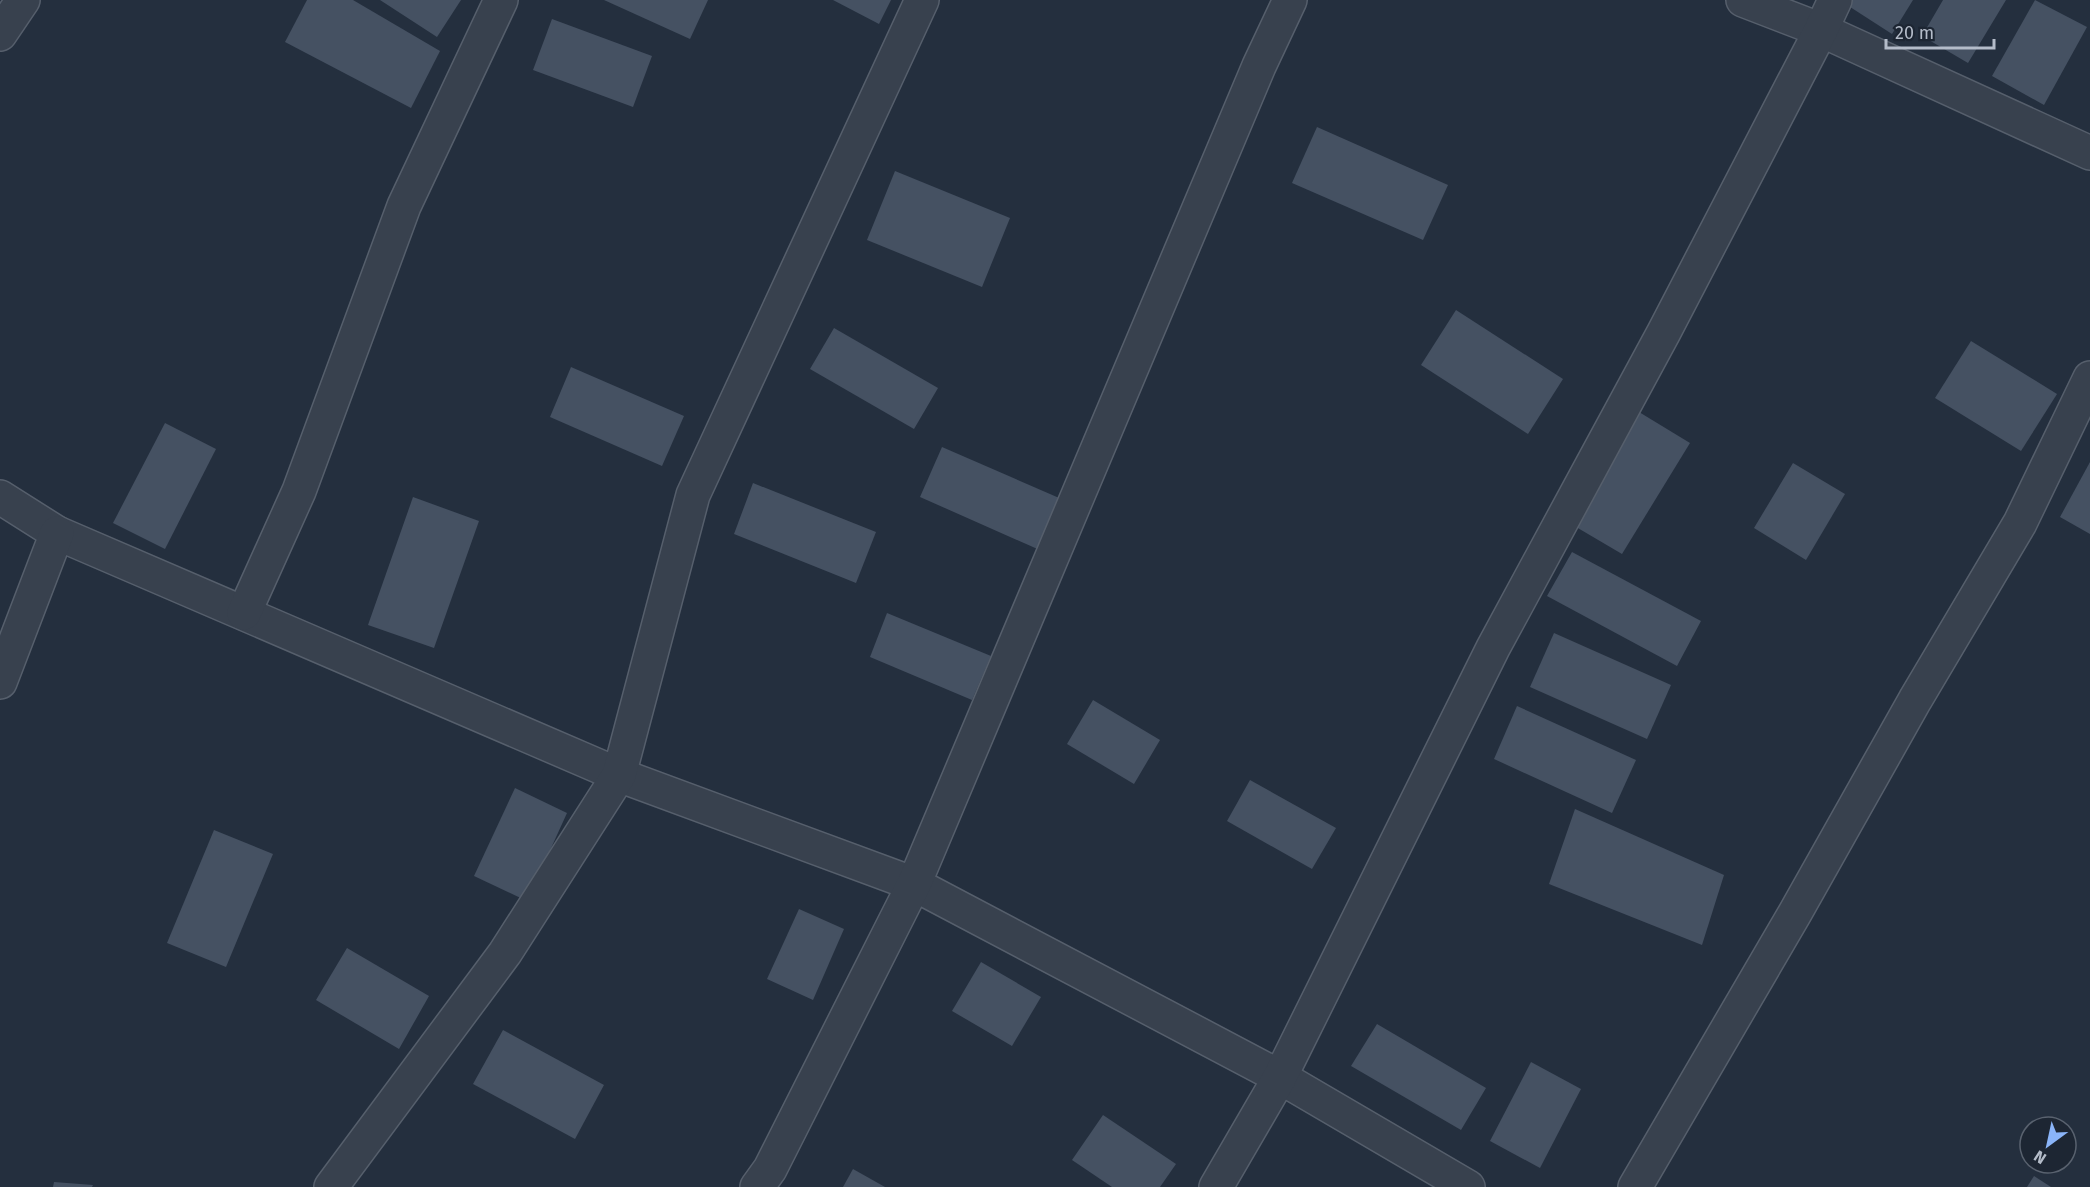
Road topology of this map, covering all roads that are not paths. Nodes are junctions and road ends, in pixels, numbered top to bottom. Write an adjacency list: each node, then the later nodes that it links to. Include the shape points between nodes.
1 (24, 0): 8 (street)
2 (501, 0): 13 (street, via 404,206 299,491)
3 (922, 0): 15 (street, via 693,495)
4 (1290, 0): 16 (street)
5 (1743, 0): 7 (street)
6 (1835, 0): 7 (street)
7 (1821, 30): 9 (street); 17 (street, via 1493,648)
8 (0, 34)
9 (2090, 153)
10 (2090, 378): 22 (street, via 2020,523)
11 (0, 497): 12 (street)
12 (57, 533): 13 (street); 14 (street)
13 (244, 613): 15 (street)
14 (0, 682)
15 (620, 776): 16 (street); 18 (street, via 505,953)
16 (914, 884): 17 (street); 19 (street, via 770,1169)
17 (1280, 1077): 20 (street); 21 (street)
18 (331, 1187)
19 (757, 1187)
20 (1216, 1187)
21 (1468, 1187)
22 (1635, 1187)

